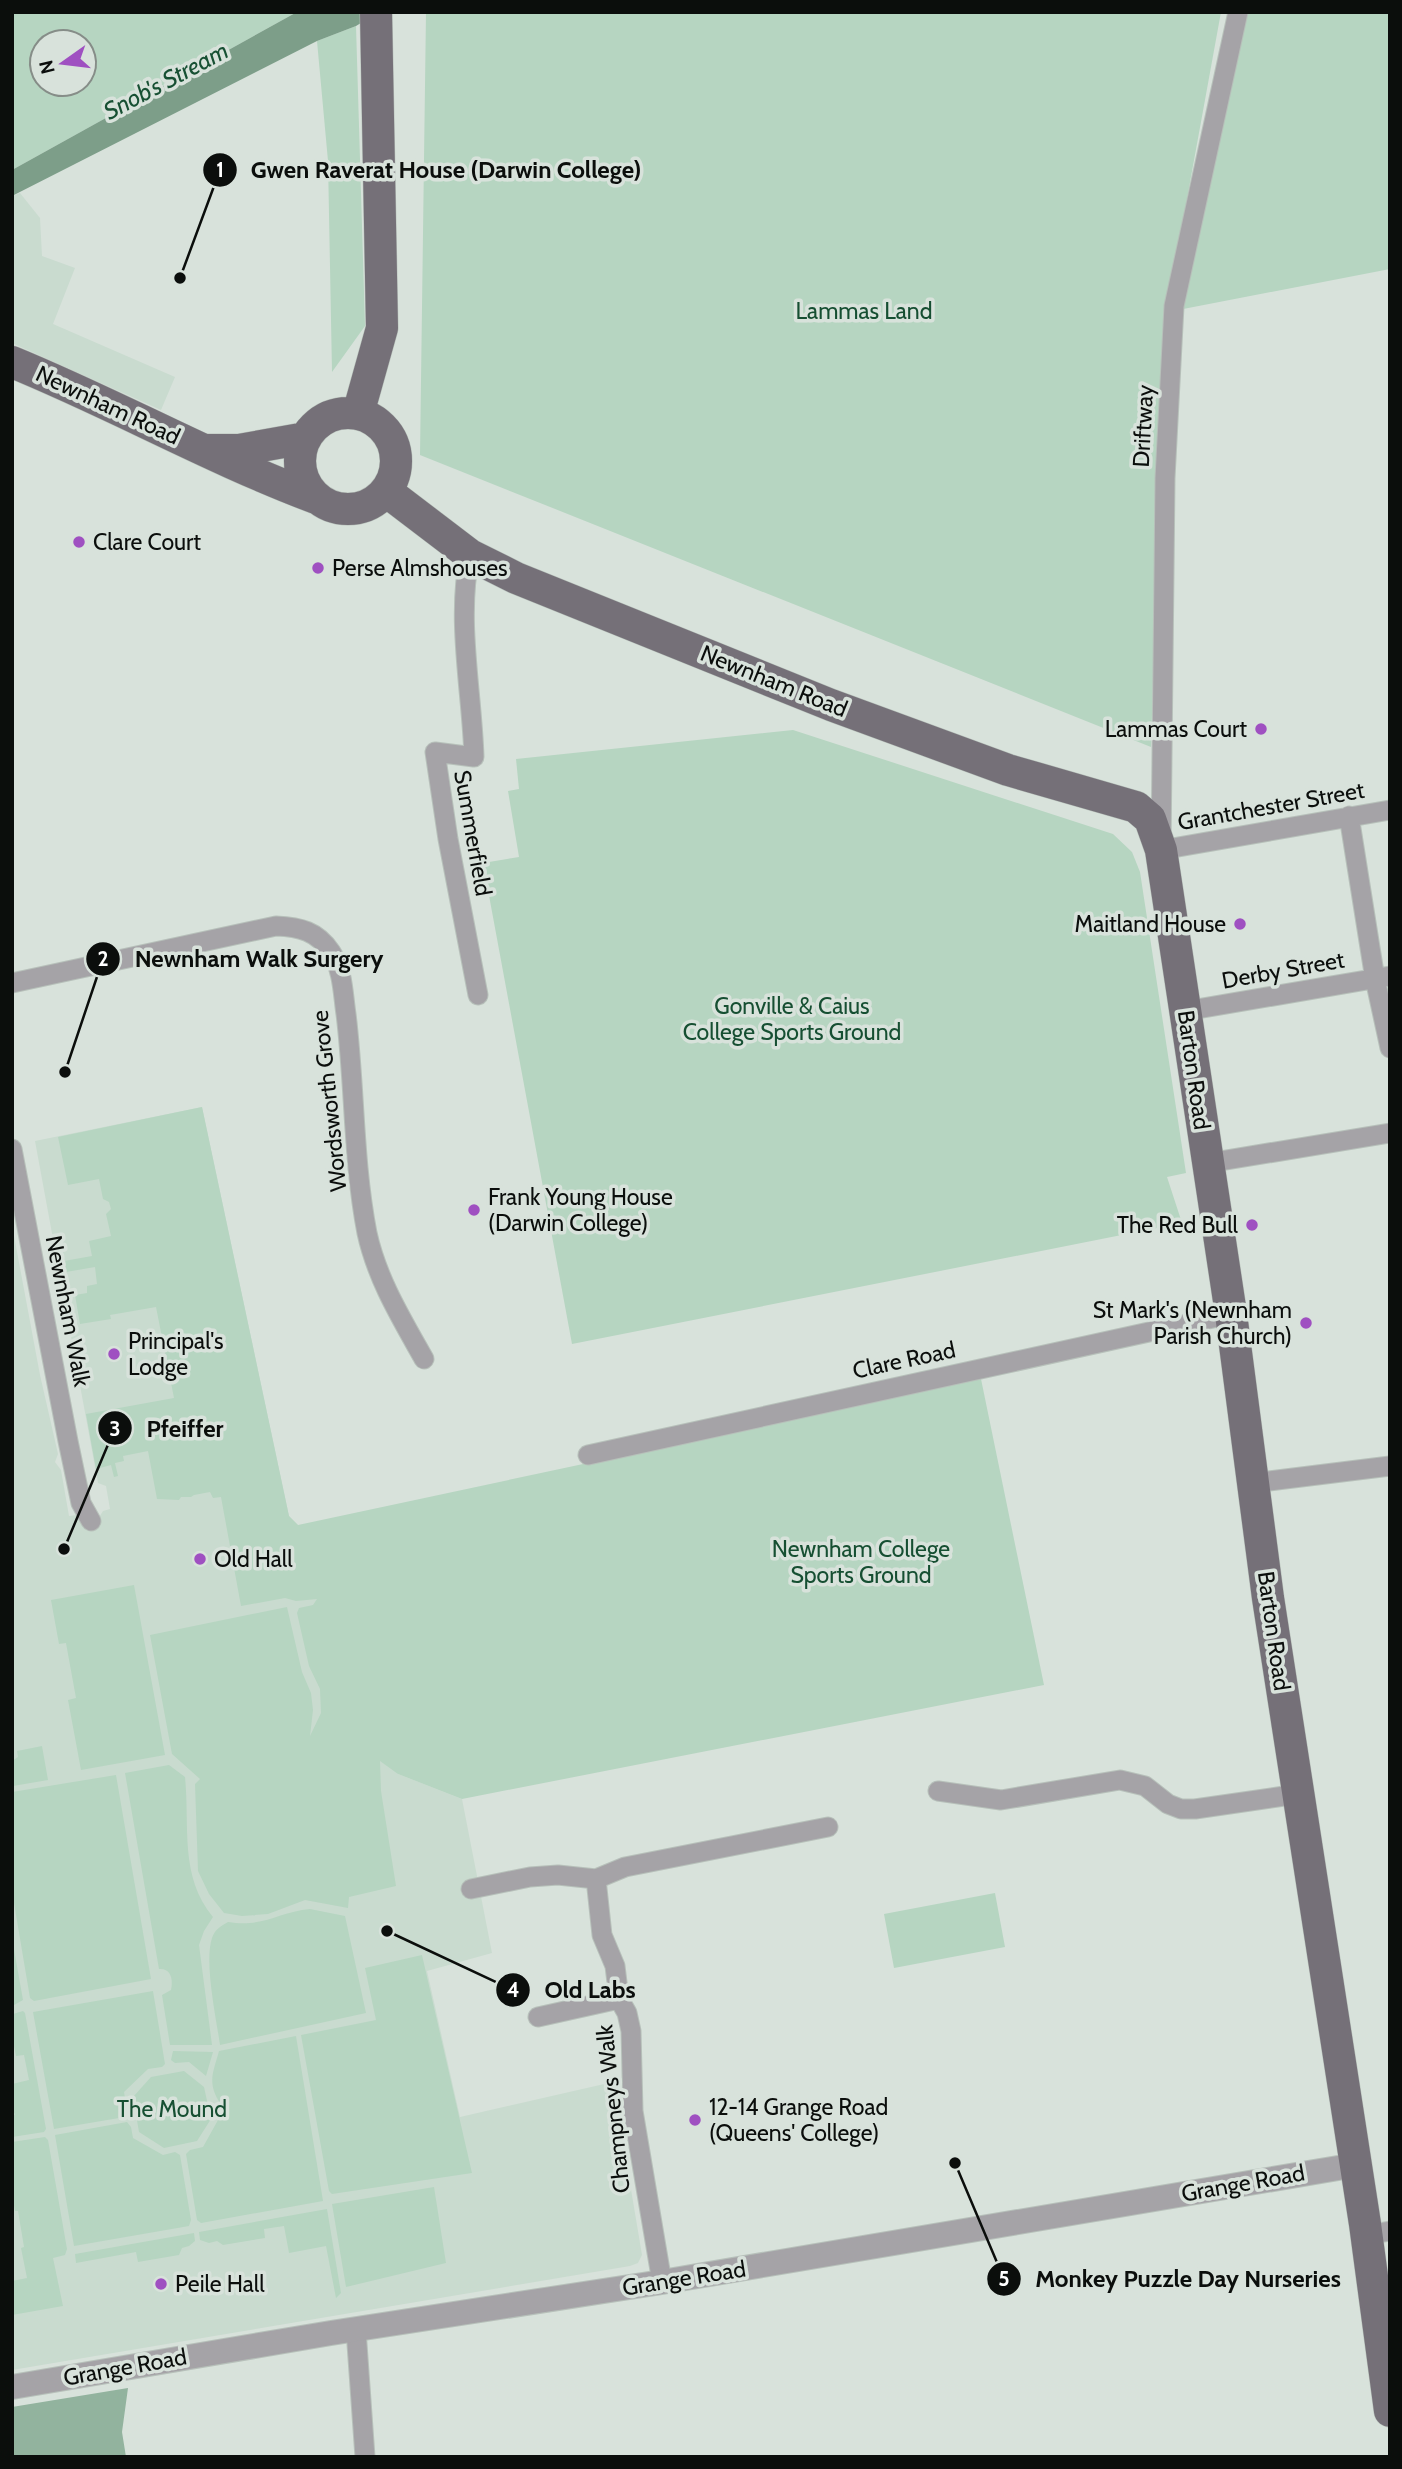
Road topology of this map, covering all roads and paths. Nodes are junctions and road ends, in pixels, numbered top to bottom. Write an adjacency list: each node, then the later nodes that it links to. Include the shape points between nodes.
1 (376, 12): 4 (main road, via 382,328)
2 (1238, 12): 12 (street, Driftway, via 1174,306 1165,478)
3 (12, 362): 6 (main road, Newnham Road)
4 (358, 414): 5 (main road, via 332,416); 7 (main road, via 382,426 392,441 397,460)
5 (306, 438): 6 (main road, Newnham Road, via 239,450); 8 (main road, via 301,468)
6 (203, 450): 8 (main road, Newnham Road)
7 (386, 491): 8 (main road, via 367,505 349,509); 9 (main road, Newnham Road)
8 (316, 498)
9 (470, 555): 12 (main road, Newnham Road, via 516,578 831,705 1008,769 1136,807 1150,819); 15 (street, Summerfield, via 464,580 474,757 435,752)
10 (1390, 810): 11 (street, Grantchester Street)
11 (1349, 816): 12 (street, Grantchester Street); 13 (street)
12 (1161, 850): 16 (main road, Barton Road)
13 (1382, 978): 16 (street, Derby Street); 17 (street)
14 (12, 983): 22 (street, Wordsworth Grove, via 276,926 310,931 322,940 332,953 341,981 368,1234 386,1292)
15 (478, 995)
16 (1185, 1011): 20 (main road, Barton Road)
17 (1390, 1048)
18 (1390, 1133): 20 (street)
19 (12, 1149): 26 (street, Newnham Walk, via 81,1503)
20 (1208, 1163): 21 (main road, Barton Road)
21 (1231, 1314): 23 (street, Clare Road); 25 (main road, Barton Road)
22 (424, 1359)
23 (588, 1455)
24 (1390, 1466): 25 (street)
25 (1253, 1483): 28 (main road, Barton Road)
26 (91, 1521)
27 (938, 1791): 28 (street, via 1001,1800 1121,1780 1145,1786 1181,1809)
28 (1298, 1794): 34 (main road, Barton Road)
29 (828, 1827): 30 (street, via 625,1867)
30 (596, 1879): 31 (street, via 530,1877); 32 (street, Champneys Walk, via 602,1935 614,1966)
31 (471, 1889)
32 (619, 1999): 33 (street); 36 (street, Champneys Walk, via 631,2031 633,2111)
33 (538, 2017)
34 (1356, 2165): 35 (main road, Barton Road); 36 (street, Grange Road)
35 (1378, 2233): 39 (main road, Barton Road)
36 (662, 2283): 37 (street, Grange Road)
37 (356, 2330): 38 (street, Grange Road); 40 (street)
38 (12, 2387)
39 (1390, 2412)
40 (365, 2457)

